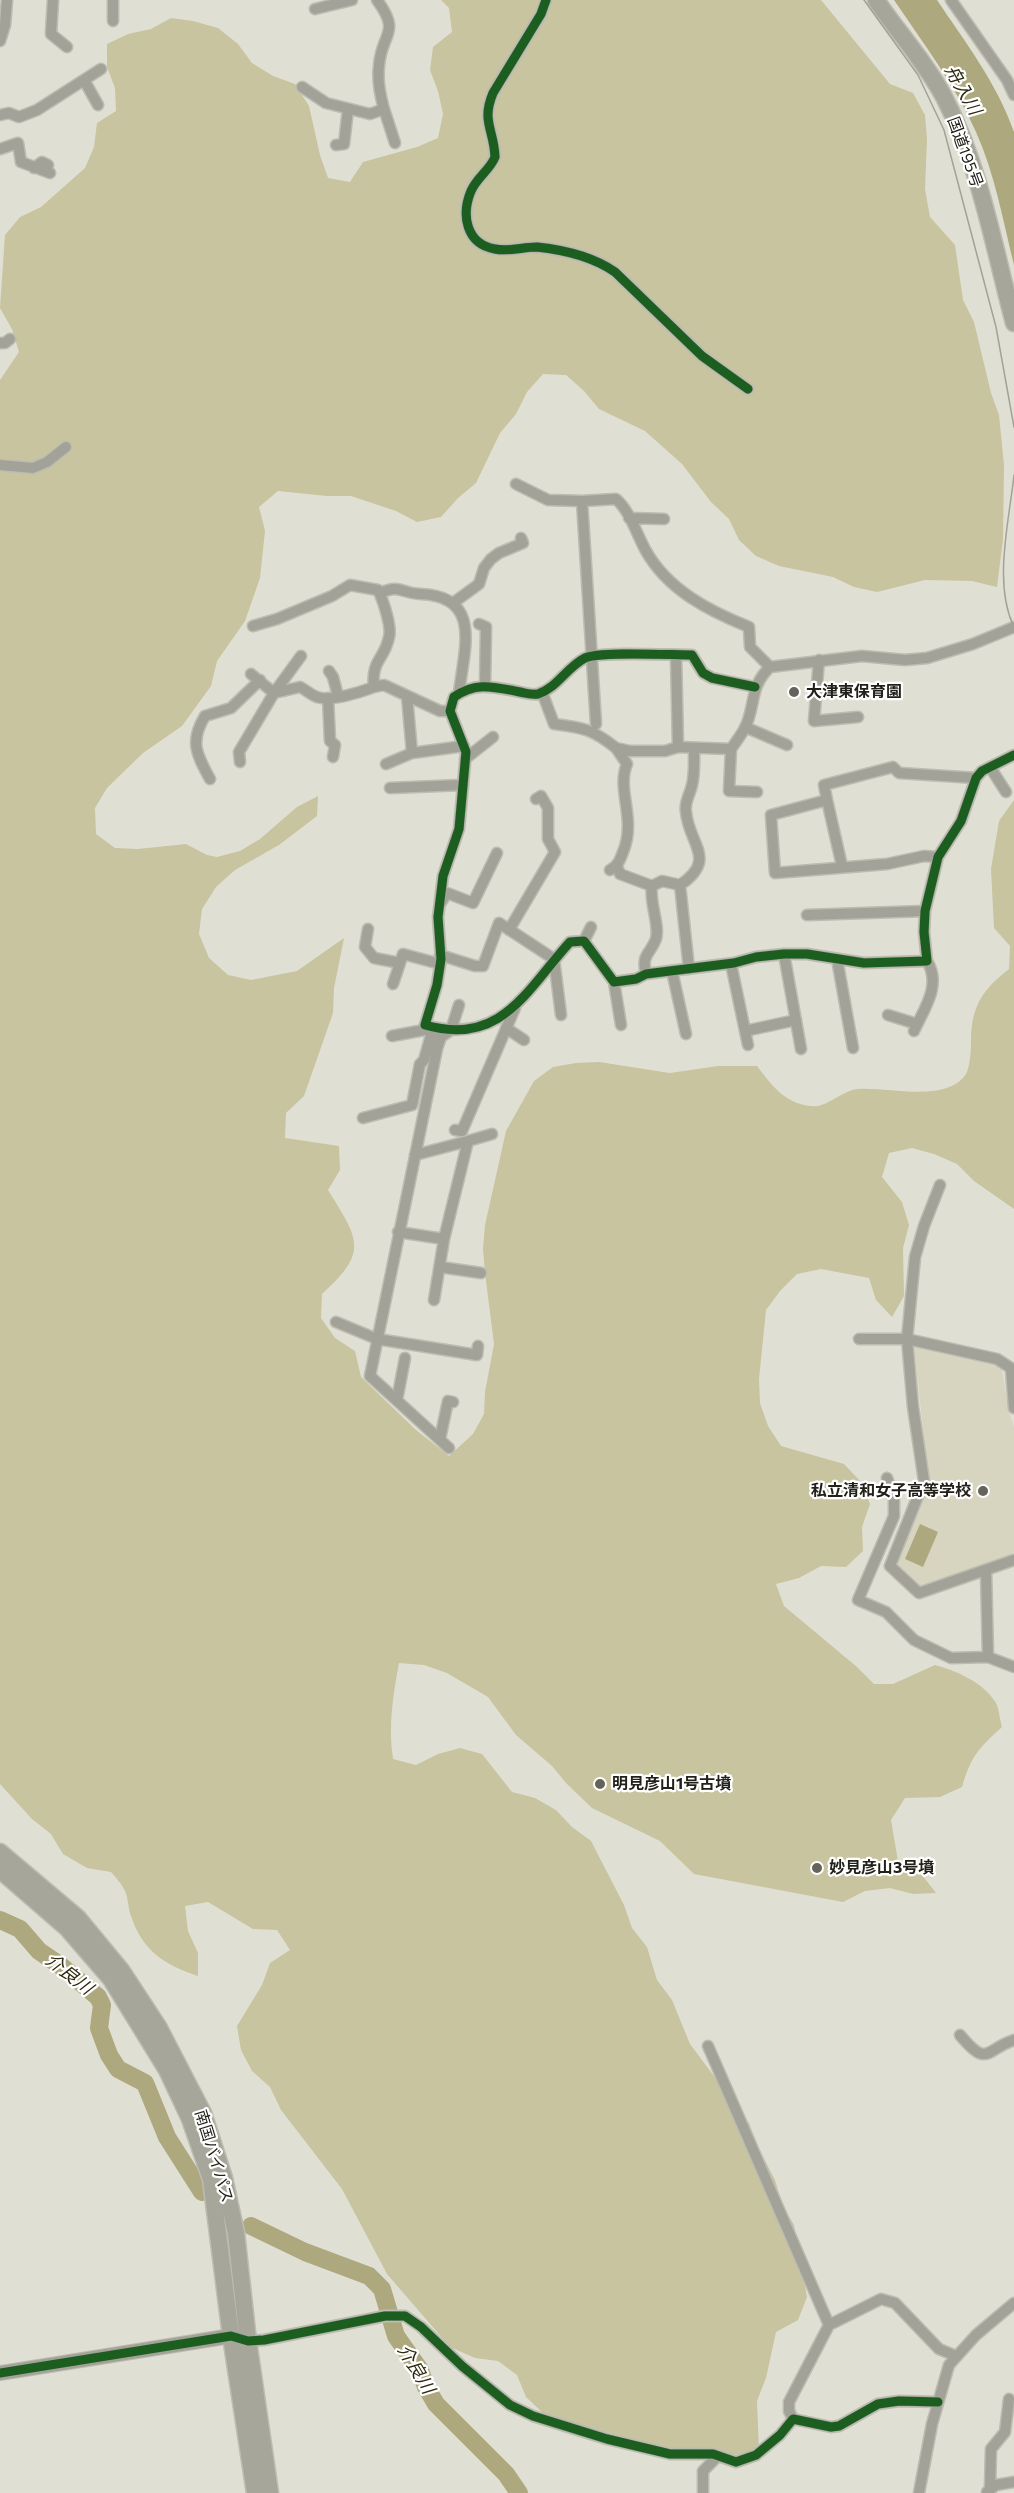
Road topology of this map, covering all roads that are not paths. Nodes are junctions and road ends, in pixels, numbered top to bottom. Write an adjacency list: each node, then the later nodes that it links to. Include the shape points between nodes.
1 (8, 0): 10 (street)
2 (53, 0): 13 (street, via 51,34)
3 (113, 0): 11 (street)
4 (352, 0): 9 (street)
5 (377, 0): 20 (street, via 391,27 379,66 379,92)
6 (546, 0): 27 (street, via 487,106 495,157 471,191 465,212 470,235 495,249 536,247 599,261 702,356)
7 (876, 0): 26 (highway, 国道195号, via 935,83 951,114 982,202)
8 (951, 0): 17 (street)
9 (315, 9)
10 (3, 14): 12 (street)
11 (113, 21)
12 (0, 41)
13 (67, 47)
14 (101, 69): 15 (street)
15 (84, 80): 18 (street); 21 (street, via 44,99 19,117)
16 (302, 87): 19 (street, via 326,103)
17 (1014, 95)
18 (98, 105)
19 (348, 109): 20 (street, via 370,114); 23 (street, via 344,144)
20 (384, 109): 22 (street)
21 (0, 115)
22 (395, 143)
23 (336, 145)
24 (0, 149): 25 (street, via 18,143 21,162)
25 (49, 169)
26 (1014, 323)
27 (748, 389)
28 (66, 447): 29 (street, via 33,468)
29 (0, 465)
30 (516, 484): 31 (street, via 548,500)
31 (582, 501): 32 (street, via 616,499); 42 (street)
32 (628, 518): 33 (street); 44 (street, via 661,574 725,618 748,627 750,647)
33 (664, 519)
34 (521, 538): 36 (street, via 523,543 491,559 479,584)
35 (380, 593): 36 (street, via 393,588 445,596); 38 (street, via 350,585 276,620); 47 (street, via 390,636 376,662)
36 (453, 603): 51 (street, via 465,624)
37 (479, 624): 46 (street, via 486,627)
38 (253, 626)
39 (1014, 627): 43 (street, via 927,658 862,656)
40 (676, 655): 42 (street); 48 (street, via 692,655 703,673 712,678); 61 (street)
41 (301, 656): 50 (street)
42 (590, 656): 49 (street); 56 (street)
43 (819, 660): 44 (street); 55 (street, via 814,721)
44 (770, 666): 48 (street)
45 (329, 671): 53 (street, via 333,677)
46 (485, 686): 49 (street, via 536,695); 51 (street)
47 (374, 687): 52 (street, via 384,685); 53 (street)
48 (755, 687): 57 (street)
49 (542, 692): 62 (street, via 554,724 597,733)
50 (274, 693): 53 (street, via 300,687 316,697); 69 (street, via 239,752); 73 (street, via 256,677 231,708 205,716 199,727 196,751)
51 (459, 693): 54 (street)
52 (407, 696): 54 (street, via 440,711); 65 (street)
53 (333, 697): 67 (street)
54 (450, 711): 60 (street)
55 (858, 717)
56 (596, 724)
57 (745, 727): 59 (street); 64 (street)
58 (493, 736): 68 (street)
59 (787, 745)
60 (464, 746): 65 (street); 68 (street)
61 (678, 747): 62 (street, via 665,751); 63 (street)
62 (616, 748): 84 (street, via 627,764 623,775 629,835 614,868)
63 (694, 748): 64 (street); 83 (street, via 693,784 686,799 686,812 701,855 693,875)
64 (731, 749): 76 (street, via 729,791)
65 (412, 753): 70 (street)
66 (1014, 755): 71 (street)
67 (333, 757)
68 (465, 759): 74 (street)
69 (240, 762)
70 (386, 764)
71 (990, 767): 72 (street); 77 (street)
72 (976, 778): 79 (street, via 899,773 893,767 824,785); 81 (street, via 961,821)
73 (210, 780)
74 (462, 785): 75 (street); 85 (street, via 459,829 443,876)
75 (390, 788)
76 (757, 792)
77 (1006, 792)
78 (536, 799): 90 (street, via 541,796 548,808 548,839 555,852)
79 (827, 800): 82 (street); 82 (street, via 771,815 775,873)
80 (497, 854): 85 (street, via 473,903 447,893)
81 (938, 857): 82 (street); 86 (street)
82 (842, 866)
83 (680, 885): 84 (street, via 662,881); 99 (street)
84 (652, 886): 101 (street, via 656,939 645,956)
85 (440, 904): 95 (street)
86 (925, 911): 87 (street); 96 (street)
87 (807, 915)
88 (591, 927): 91 (street)
89 (368, 929): 97 (street, via 365,946 374,958)
90 (508, 930): 93 (street); 95 (street, via 499,923 483,966)
91 (584, 941): 93 (street, via 570,942); 102 (street)
92 (784, 954): 94 (street); 98 (street); 108 (street)
93 (554, 959): 105 (street); 106 (street)
94 (837, 959): 96 (street, via 864,963); 119 (street)
95 (440, 960): 97 (street, via 403,954); 110 (street)
96 (927, 961): 107 (street, via 933,971 934,989 915,1027)
97 (400, 963): 103 (street)
98 (731, 964): 99 (street); 113 (street)
99 (689, 969): 100 (street)
100 (672, 971): 101 (street); 114 (street)
101 (646, 974): 102 (street)
102 (614, 982): 109 (street)
103 (393, 984)
104 (459, 1005): 112 (street)
105 (515, 1008): 111 (street); 112 (street, via 494,1021)
106 (561, 1015)
107 (888, 1015)
108 (796, 1020): 113 (street); 120 (street)
109 (621, 1025)
110 (425, 1028): 112 (street); 115 (street); 121 (street)
111 (506, 1028): 117 (street); 123 (street, via 462,1131)
112 (451, 1030): 116 (street)
113 (745, 1031): 118 (street)
114 (686, 1034)
115 (392, 1036)
116 (441, 1037): 121 (street, via 431,1035); 126 (street)
117 (524, 1040)
118 (748, 1045)
119 (853, 1048)
120 (801, 1049)
121 (420, 1064): 122 (street, via 412,1105)
122 (363, 1118)
123 (455, 1130)
124 (492, 1134): 125 (street)
125 (468, 1141): 126 (street); 129 (street)
126 (415, 1155): 128 (street)
127 (940, 1185): 136 (street, via 915,1257)
128 (398, 1232): 129 (street); 134 (street)
129 (444, 1239): 130 (street)
130 (440, 1267): 131 (street); 132 (street)
131 (481, 1273)
132 (434, 1300)
133 (336, 1322): 134 (street)
134 (377, 1339): 137 (street, via 477,1355); 140 (street, via 370,1376)
135 (859, 1339): 136 (street)
136 (907, 1340): 139 (street, via 997,1359); 147 (street, via 924,1480 890,1566 919,1593)
137 (478, 1346)
138 (405, 1358): 140 (street)
139 (1013, 1369): 142 (street)
140 (397, 1400): 143 (street)
141 (453, 1402): 143 (street, via 448,1401)
142 (1014, 1408)
143 (440, 1439): 144 (street)
144 (449, 1448)
145 (886, 1478): 148 (street, via 894,1498 894,1516 858,1600 886,1612 914,1640 951,1658)
146 (1014, 1560): 147 (street)
147 (986, 1570): 148 (street)
148 (988, 1657): 149 (street)
149 (1014, 1667)
150 (0, 1852): 158 (highway, 南国バイパス, via 78,1918 121,1970 159,2028 203,2113 224,2178 236,2234)
151 (0, 1870): 157 (highway, 南国バイパス, via 67,1928 111,1979 167,2070 190,2119 211,2180)
152 (960, 2035): 153 (street, via 984,2055)
153 (1014, 2040)
154 (708, 2046): 156 (street)
155 (1014, 2304): 159 (street)
156 (829, 2325): 159 (street, via 881,2299 895,2303 939,2349); 163 (street, via 789,2402)
157 (231, 2336): 158 (street); 160 (street); 167 (highway, 南国バイパス)
158 (248, 2341): 164 (street, via 385,2316 405,2316 510,2405 533,2416 670,2454); 168 (highway, 南国バイパス)
159 (956, 2355): 162 (street)
160 (0, 2373)
161 (1009, 2399): 166 (street, via 1005,2432 991,2449)
162 (938, 2402): 163 (street, via 878,2404 831,2427); 170 (street)
163 (793, 2419): 164 (street, via 756,2455 736,2462)
164 (718, 2456): 169 (street, via 703,2471)
165 (1014, 2482): 166 (street, via 996,2485)
166 (988, 2491)
167 (255, 2493)
168 (270, 2493)
169 (703, 2493)
170 (919, 2493)

